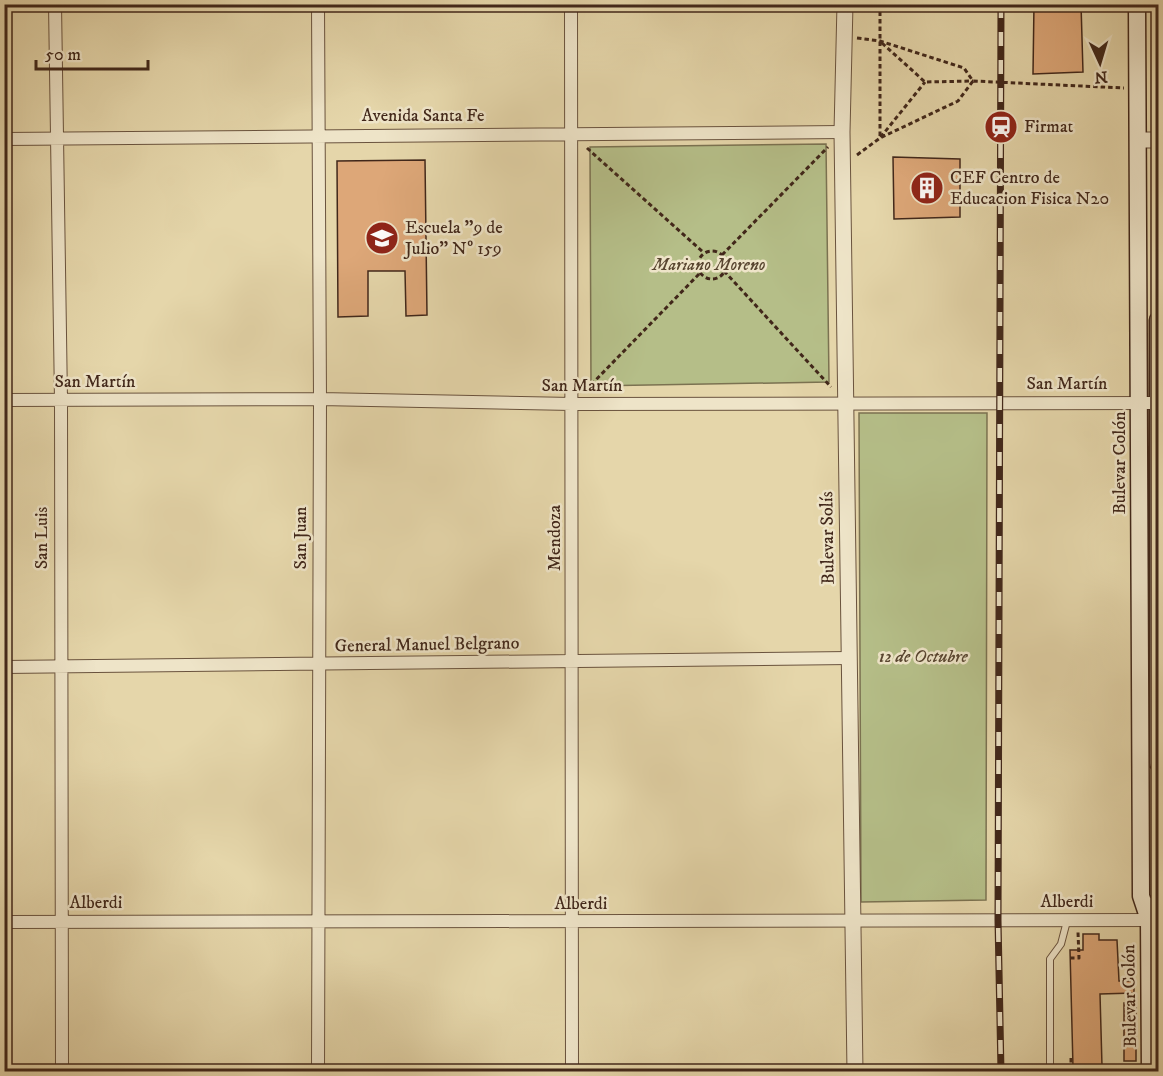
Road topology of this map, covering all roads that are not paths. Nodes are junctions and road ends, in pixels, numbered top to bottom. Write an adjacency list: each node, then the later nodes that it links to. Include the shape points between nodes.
1 (54, 4): 10 (street, San Luis)
2 (318, 4): 8 (street, San Juan)
3 (571, 4): 7 (street, Mendoza)
4 (845, 4): 6 (street, Bulevar Solís)
5 (1137, 4): 11 (main road, Bulevar Colón)
6 (842, 132): 7 (street, Avenida Santa Fe); 18 (street, Bulevar Solís)
7 (571, 134): 8 (street, Avenida Santa Fe); 20 (street, Mendoza)
8 (318, 136): 10 (street, Avenida Santa Fe); 14 (street, San Juan)
9 (4, 139): 10 (street, Avenida Santa Fe)
10 (55, 139): 16 (street, San Luis)
11 (1138, 140): 12 (street); 17 (main road, Bulevar Colón)
12 (1158, 140)
13 (1158, 320): 19 (main road, Bulevar Colón)
14 (320, 399): 16 (street, San Martín); 20 (street, San Martín); 24 (street, San Juan)
15 (4, 400): 16 (street, San Martín)
16 (60, 400): 25 (street, San Luis)
17 (1139, 402): 18 (street, San Martín); 19 (street, San Martín); 22 (main road, Bulevar Colón)
18 (845, 403): 20 (street, San Martín); 21 (street, Bulevar Solís)
19 (1158, 403): 22 (main road, Bulevar Colón)
20 (572, 404): 23 (street, Mendoza)
21 (849, 658): 23 (street, General Manuel Belgrano); 29 (street, Bulevar Solís)
22 (1152, 661): 27 (main road, Bulevar Colón); 31 (main road, Bulevar Colón, via 1141,896)
23 (573, 662): 24 (street, General Manuel Belgrano); 35 (street, Mendoza)
24 (318, 664): 25 (street, General Manuel Belgrano); 33 (street, San Juan)
25 (60, 666): 26 (street, General Manuel Belgrano); 32 (street, San Luis)
26 (4, 667)
27 (1158, 763)
28 (1158, 901): 31 (main road, Bulevar Colón)
29 (853, 920): 30 (street, Alberdi); 35 (street, Alberdi); 40 (street, Bulevar Solís)
30 (1068, 920): 31 (street, Alberdi); 41 (lane, via 1061,944 1050,959)
31 (1154, 920): 36 (main road, Bulevar Colón)
32 (62, 921): 33 (street, Alberdi); 34 (street, Alberdi); 37 (street, San Luis)
33 (318, 921): 35 (street, Alberdi); 38 (street, San Juan)
34 (4, 922)
35 (574, 922): 39 (street, Mendoza)
36 (1150, 1069)
37 (62, 1071)
38 (318, 1071)
39 (572, 1071)
40 (855, 1071)
41 (1050, 1071)

